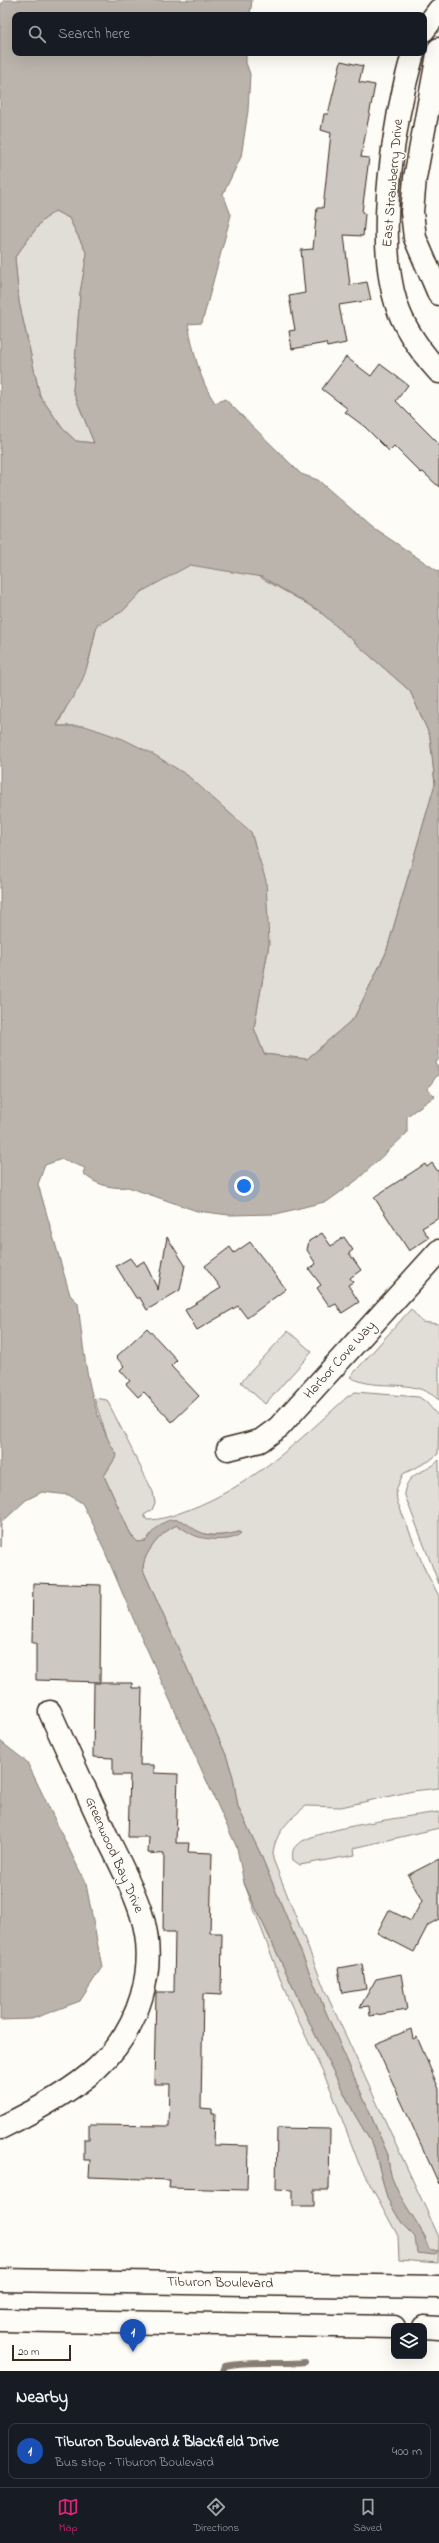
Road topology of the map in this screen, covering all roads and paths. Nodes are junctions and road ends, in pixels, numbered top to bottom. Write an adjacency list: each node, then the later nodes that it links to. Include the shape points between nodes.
1 (439, 10): 2 (street)
2 (427, 26)
3 (439, 49): 5 (street, East Strawberry Drive, via 415,178 412,212 415,238)
4 (412, 56): 6 (street, East Strawberry Drive, via 402,89 394,144 386,240 388,274 396,304 407,330)
5 (439, 294)
6 (439, 372)
7 (439, 1251): 8 (street, Harbor Cove Way, via 279,1427 260,1442)
8 (228, 1449)
9 (50, 1712): 10 (street, Greenwood Bay Drive, via 142,1914 147,1948 147,1972 143,1991 129,2026 110,2054 82,2080)
10 (0, 2128)
11 (0, 2280): 12 (street, Tiburon Boulevard)
12 (439, 2287)
13 (0, 2320): 14 (street)
14 (391, 2327)
15 (427, 2328): 16 (street)
16 (439, 2328)

